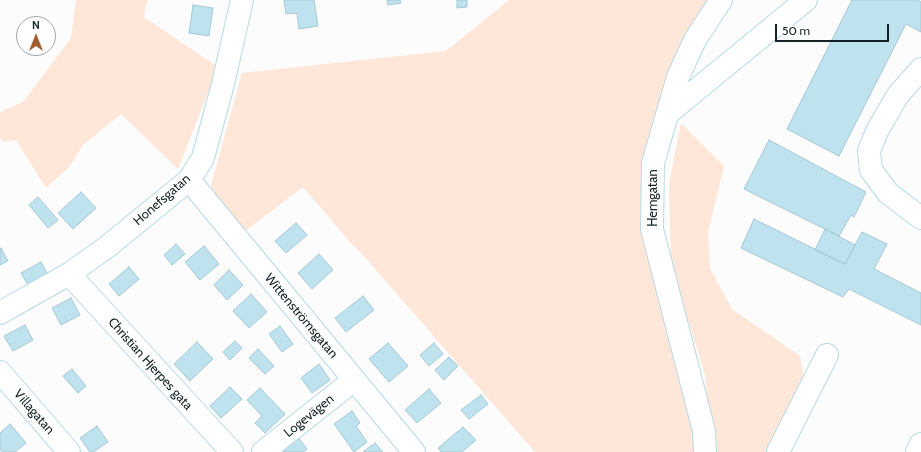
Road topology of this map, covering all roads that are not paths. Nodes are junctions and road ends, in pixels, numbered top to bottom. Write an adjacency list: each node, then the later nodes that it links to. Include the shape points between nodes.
1 (242, 0): 6 (street, Honefsgatan, via 203,158)
2 (721, 0): 5 (street, Hemgatan, via 695,40 678,77)
3 (806, 0): 5 (street)
4 (921, 69): 7 (street, via 898,96 877,130 869,151 871,170 888,193)
5 (667, 114): 18 (street, Hemgatan, via 653,162 652,228 704,431)
6 (189, 180): 8 (street, Honefsgatan, via 107,247); 12 (street, Wittenströmsgatan)
7 (921, 218)
8 (69, 274): 9 (street, Honefsgatan); 15 (street, Christian Hjerpes gata)
9 (0, 313)
10 (827, 355): 19 (street)
11 (0, 372): 14 (street, Villagatan)
12 (354, 380): 16 (street, Logevägen); 17 (street, Wittenströmsgatan)
13 (921, 444): 20 (street)
14 (65, 451)
15 (232, 452)
16 (263, 452)
17 (414, 452)
18 (705, 452)
19 (778, 452)
20 (917, 452)

